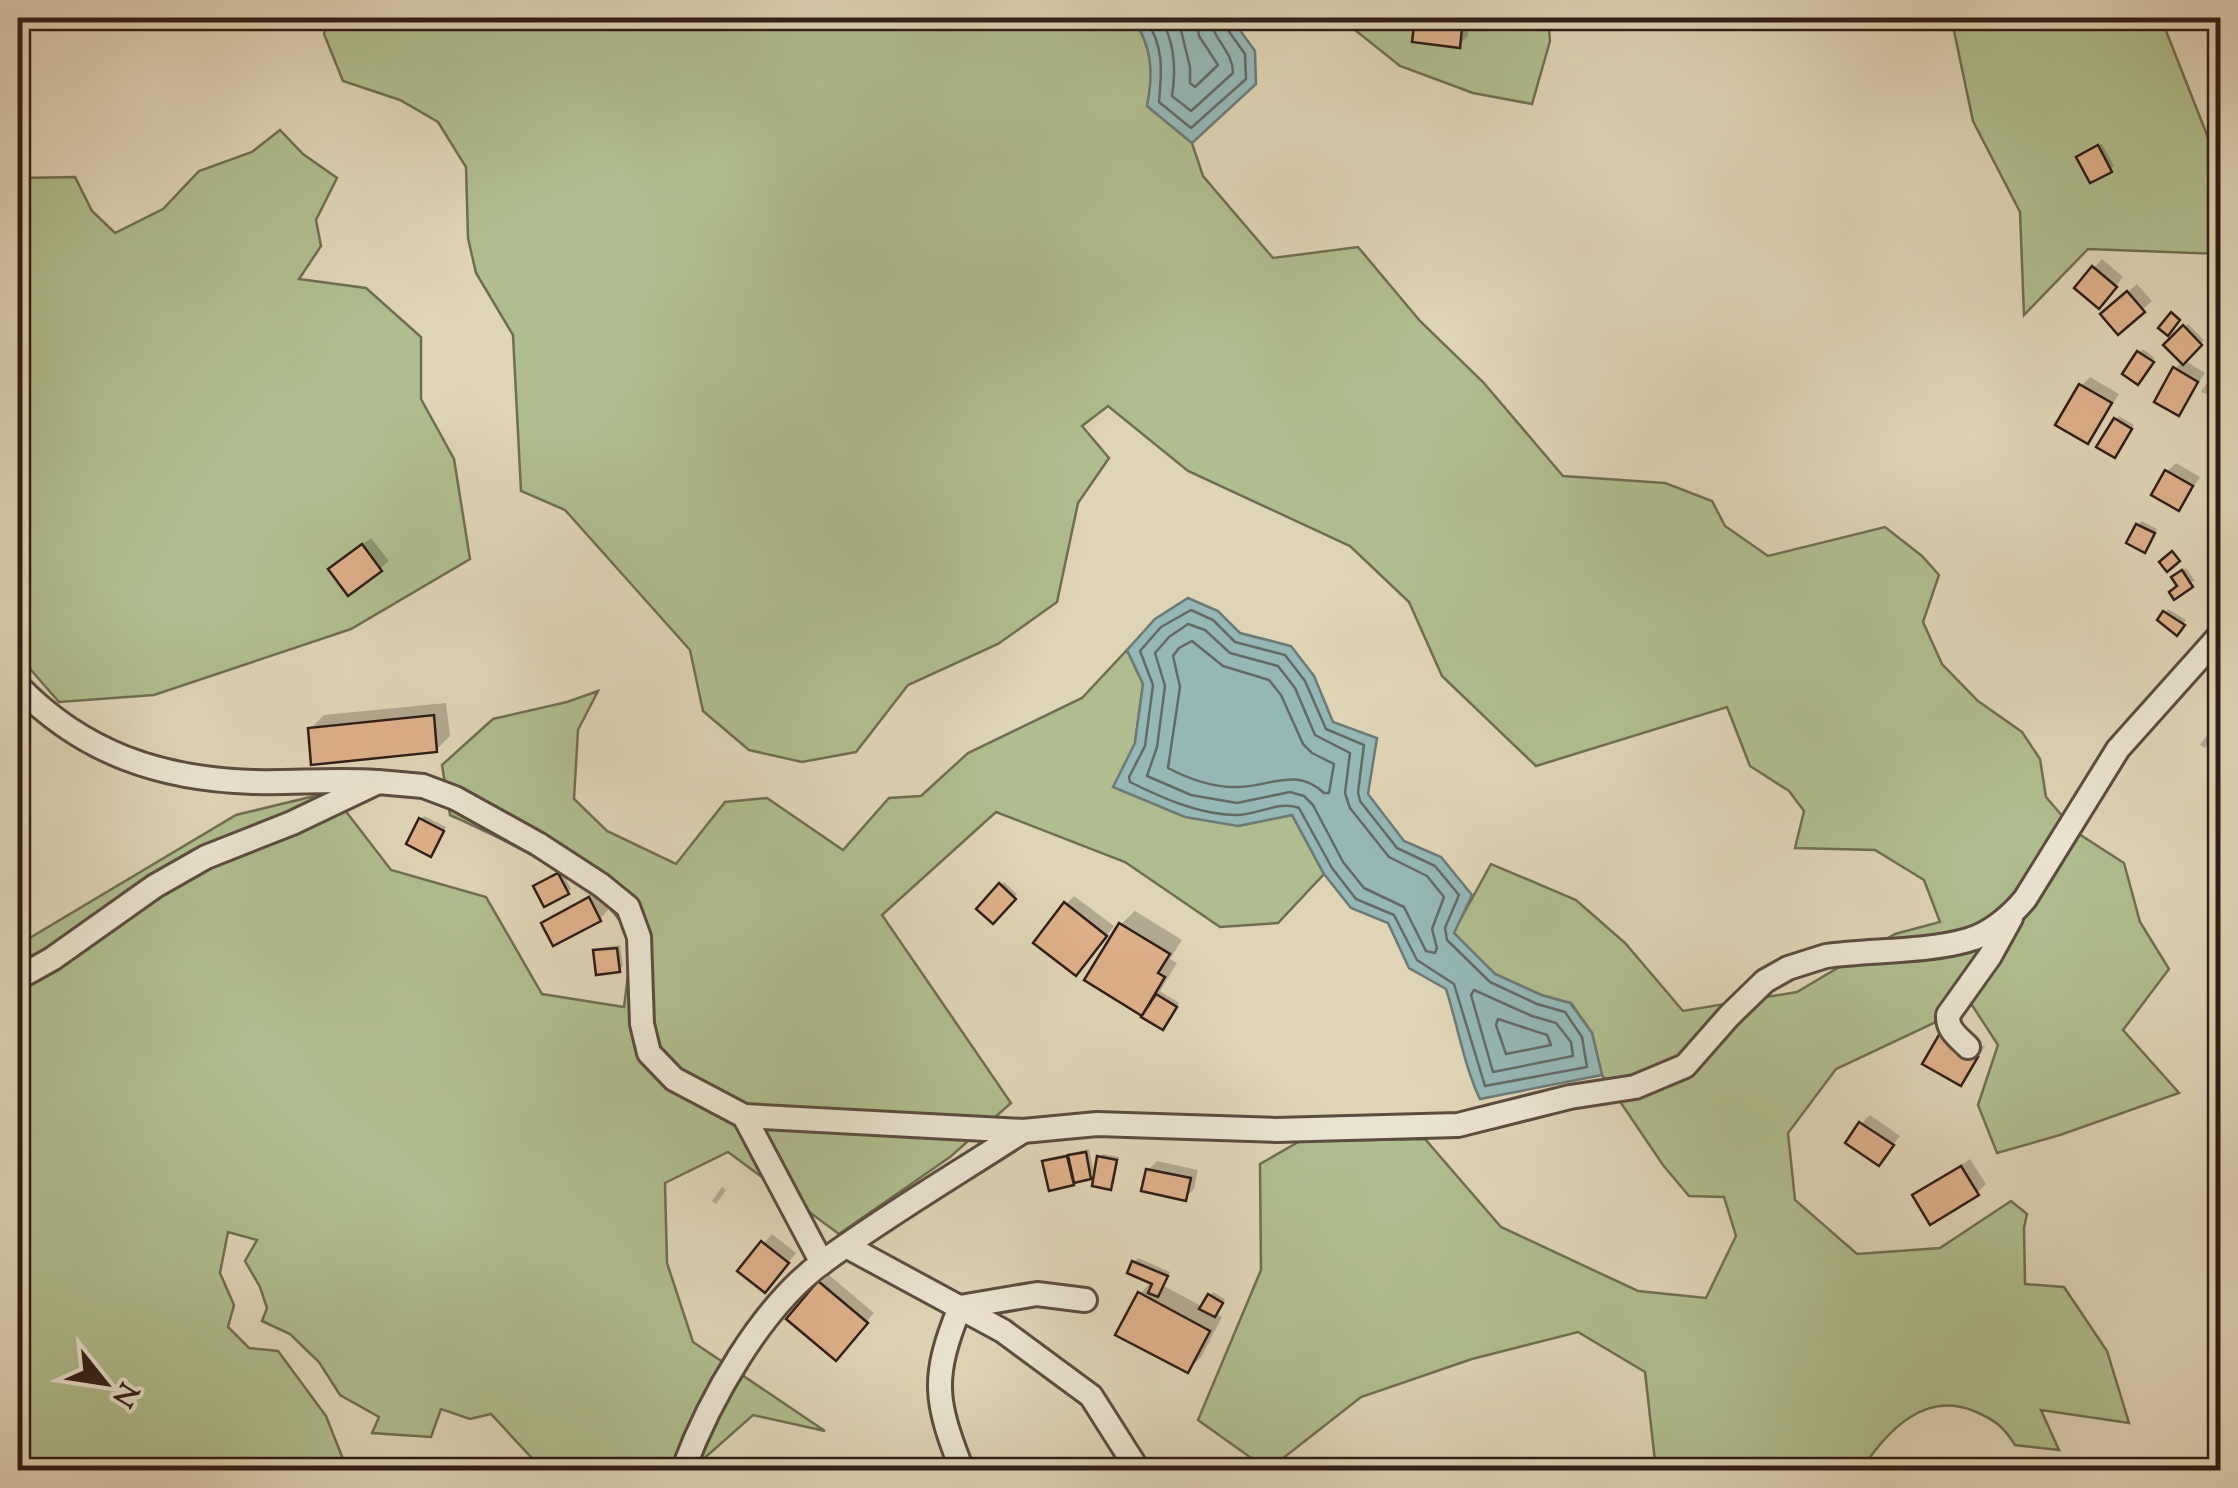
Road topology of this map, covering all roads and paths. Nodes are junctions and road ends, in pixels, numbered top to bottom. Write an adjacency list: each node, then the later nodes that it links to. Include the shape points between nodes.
1 (2217, 647): 4 (street, via 2118,748)
2 (18, 686): 3 (street, via 72,734 142,766 249,782)
3 (378, 782): 5 (street, via 206,857); 7 (street, via 423,786 456,798 538,844 628,907 639,937 649,1053 674,1080)
4 (2012, 914): 6 (street, via 1948,1015 1947,1024); 8 (street, via 1969,940 1826,956 1788,968 1753,991 1685,1066 1635,1087 1458,1124)
5 (18, 978)
6 (1968, 1047)
7 (744, 1116): 8 (street); 10 (street)
8 (1023, 1130): 9 (street)
9 (848, 1247): 10 (street); 12 (street)
10 (822, 1262): 13 (street, via 749,1344 698,1430)
11 (1085, 1300): 12 (street, via 1037,1294)
12 (960, 1307): 14 (street, via 939,1388 943,1422); 15 (street, via 1003,1330 1091,1396)
13 (684, 1470)
14 (962, 1470)
15 (1138, 1470)

